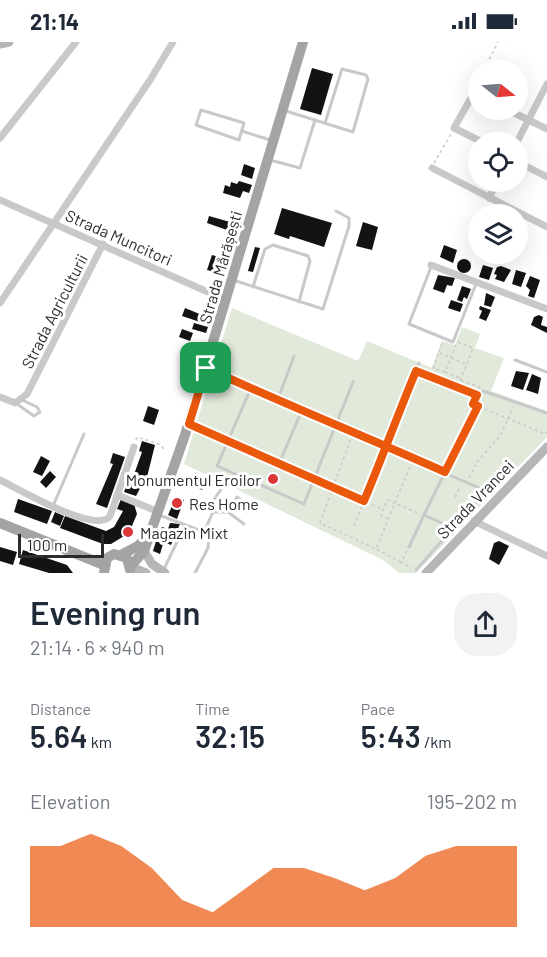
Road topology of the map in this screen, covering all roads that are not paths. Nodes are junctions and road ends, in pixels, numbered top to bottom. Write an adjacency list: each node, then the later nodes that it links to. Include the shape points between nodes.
1 (9, 42): 5 (street)
2 (76, 42): 16 (street)
3 (173, 42): 26 (street)
4 (303, 42): 8 (main road, Strada Mărășești)
5 (0, 44)
6 (547, 84): 10 (street)
7 (468, 109): 15 (street, via 454,128)
8 (281, 110): 9 (lane); 17 (main road, Strada Mărășești)
9 (315, 120): 11 (lane); 18 (lane, via 300,168)
10 (528, 120): 12 (street); 14 (street)
11 (325, 123): 11 (lane, via 342,69 366,75 353,132)
12 (547, 129)
13 (242, 131): 13 (lane, via 244,123 201,110 196,126 239,140); 17 (lane)
14 (522, 132)
15 (468, 135)
16 (0, 138)
17 (272, 141): 18 (main road, Strada Mărășești)
18 (267, 159): 30 (main road, Strada Mărășești)
19 (528, 167): 21 (street)
20 (432, 168): 23 (street)
21 (547, 177)
22 (492, 192): 23 (street)
23 (489, 198): 27 (street)
24 (0, 200): 26 (street, Strada Muncitori)
25 (336, 211): 34 (lane, via 349,218 349,226 323,309)
26 (54, 223): 28 (street, Strada Muncitori); 35 (street)
27 (547, 227)
28 (102, 244): 33 (street, Strada Muncitori); 49 (street, Strada Agriculturii)
29 (431, 265): 31 (street); 31 (lane, via 409,324 453,342)
30 (231, 280): 32 (lane); 33 (main road, Strada Mărășești)
31 (476, 283): 36 (street)
32 (253, 287): 34 (lane); 34 (lane, via 265,249 273,245 308,256)
33 (225, 300): 40 (main road, Strada Mărășești)
34 (299, 302)
35 (0, 303)
36 (547, 309)
37 (294, 356): 48 (lane)
38 (515, 360): 42 (lane)
39 (419, 363): 41 (lane)
40 (206, 368): 45 (lane); 52 (main road, Strada Mărășești)
41 (416, 371): 43 (lane); 51 (lane, via 477,395 483,391)
42 (547, 372)
43 (413, 378)
44 (353, 382): 53 (lane)
45 (251, 388): 48 (lane); 56 (lane)
46 (408, 390): 57 (lane)
47 (0, 397): 49 (street)
48 (278, 399): 50 (lane)
49 (18, 401): 49 (lane, via 30,415 40,412 37,406)
50 (302, 410): 53 (lane); 60 (lane)
51 (547, 413)
52 (189, 424): 56 (lane); 72 (main road, Strada Mărășești)
53 (336, 424): 57 (lane); 63 (lane)
54 (465, 431): 61 (lane)
55 (84, 434): 68 (lane)
56 (228, 441): 60 (lane); 63 (lane, via 217,466 304,504)
57 (386, 446): 61 (lane); 62 (lane)
58 (134, 447): 67 (street)
59 (547, 447): 74 (street, Strada Vrancei)
60 (279, 464): 63 (lane)
61 (445, 472): 73 (lane); 78 (lane, via 486,491)
62 (376, 474)
63 (314, 479): 65 (lane)
64 (0, 480): 68 (street)
65 (333, 487)
66 (221, 489): 70 (lane, via 210,506)
67 (117, 495): 68 (street, via 110,516 100,523); 72 (street)
68 (53, 506)
69 (253, 509): 71 (lane, via 237,497)
70 (213, 512): 71 (lane); 79 (lane)
71 (228, 512): 76 (lane)
72 (158, 513): 77 (lane); 80 (main road, Strada Mărășești)
73 (423, 515): 78 (lane); 81 (lane)
74 (474, 521): 84 (street); 88 (street, Strada Vrancei)
75 (0, 523): 85 (main road)
76 (244, 524)
77 (185, 525): 79 (lane); 87 (lane)
78 (453, 528): 88 (lane)
79 (204, 532): 90 (lane, via 210,543)
80 (150, 534): 82 (main road, Strada Mărășești); 83 (main road, Strada Mărășești)
81 (409, 547)
82 (144, 551): 86 (main road, Strada Mărășești); 87 (street, via 152,564)
83 (121, 555): 85 (main road, Strada Mărășești, via 110,556); 86 (main road)
84 (547, 556)
85 (104, 569)
86 (131, 569): 89 (street)
87 (164, 572)
88 (421, 572)
89 (146, 573)
90 (195, 573)

